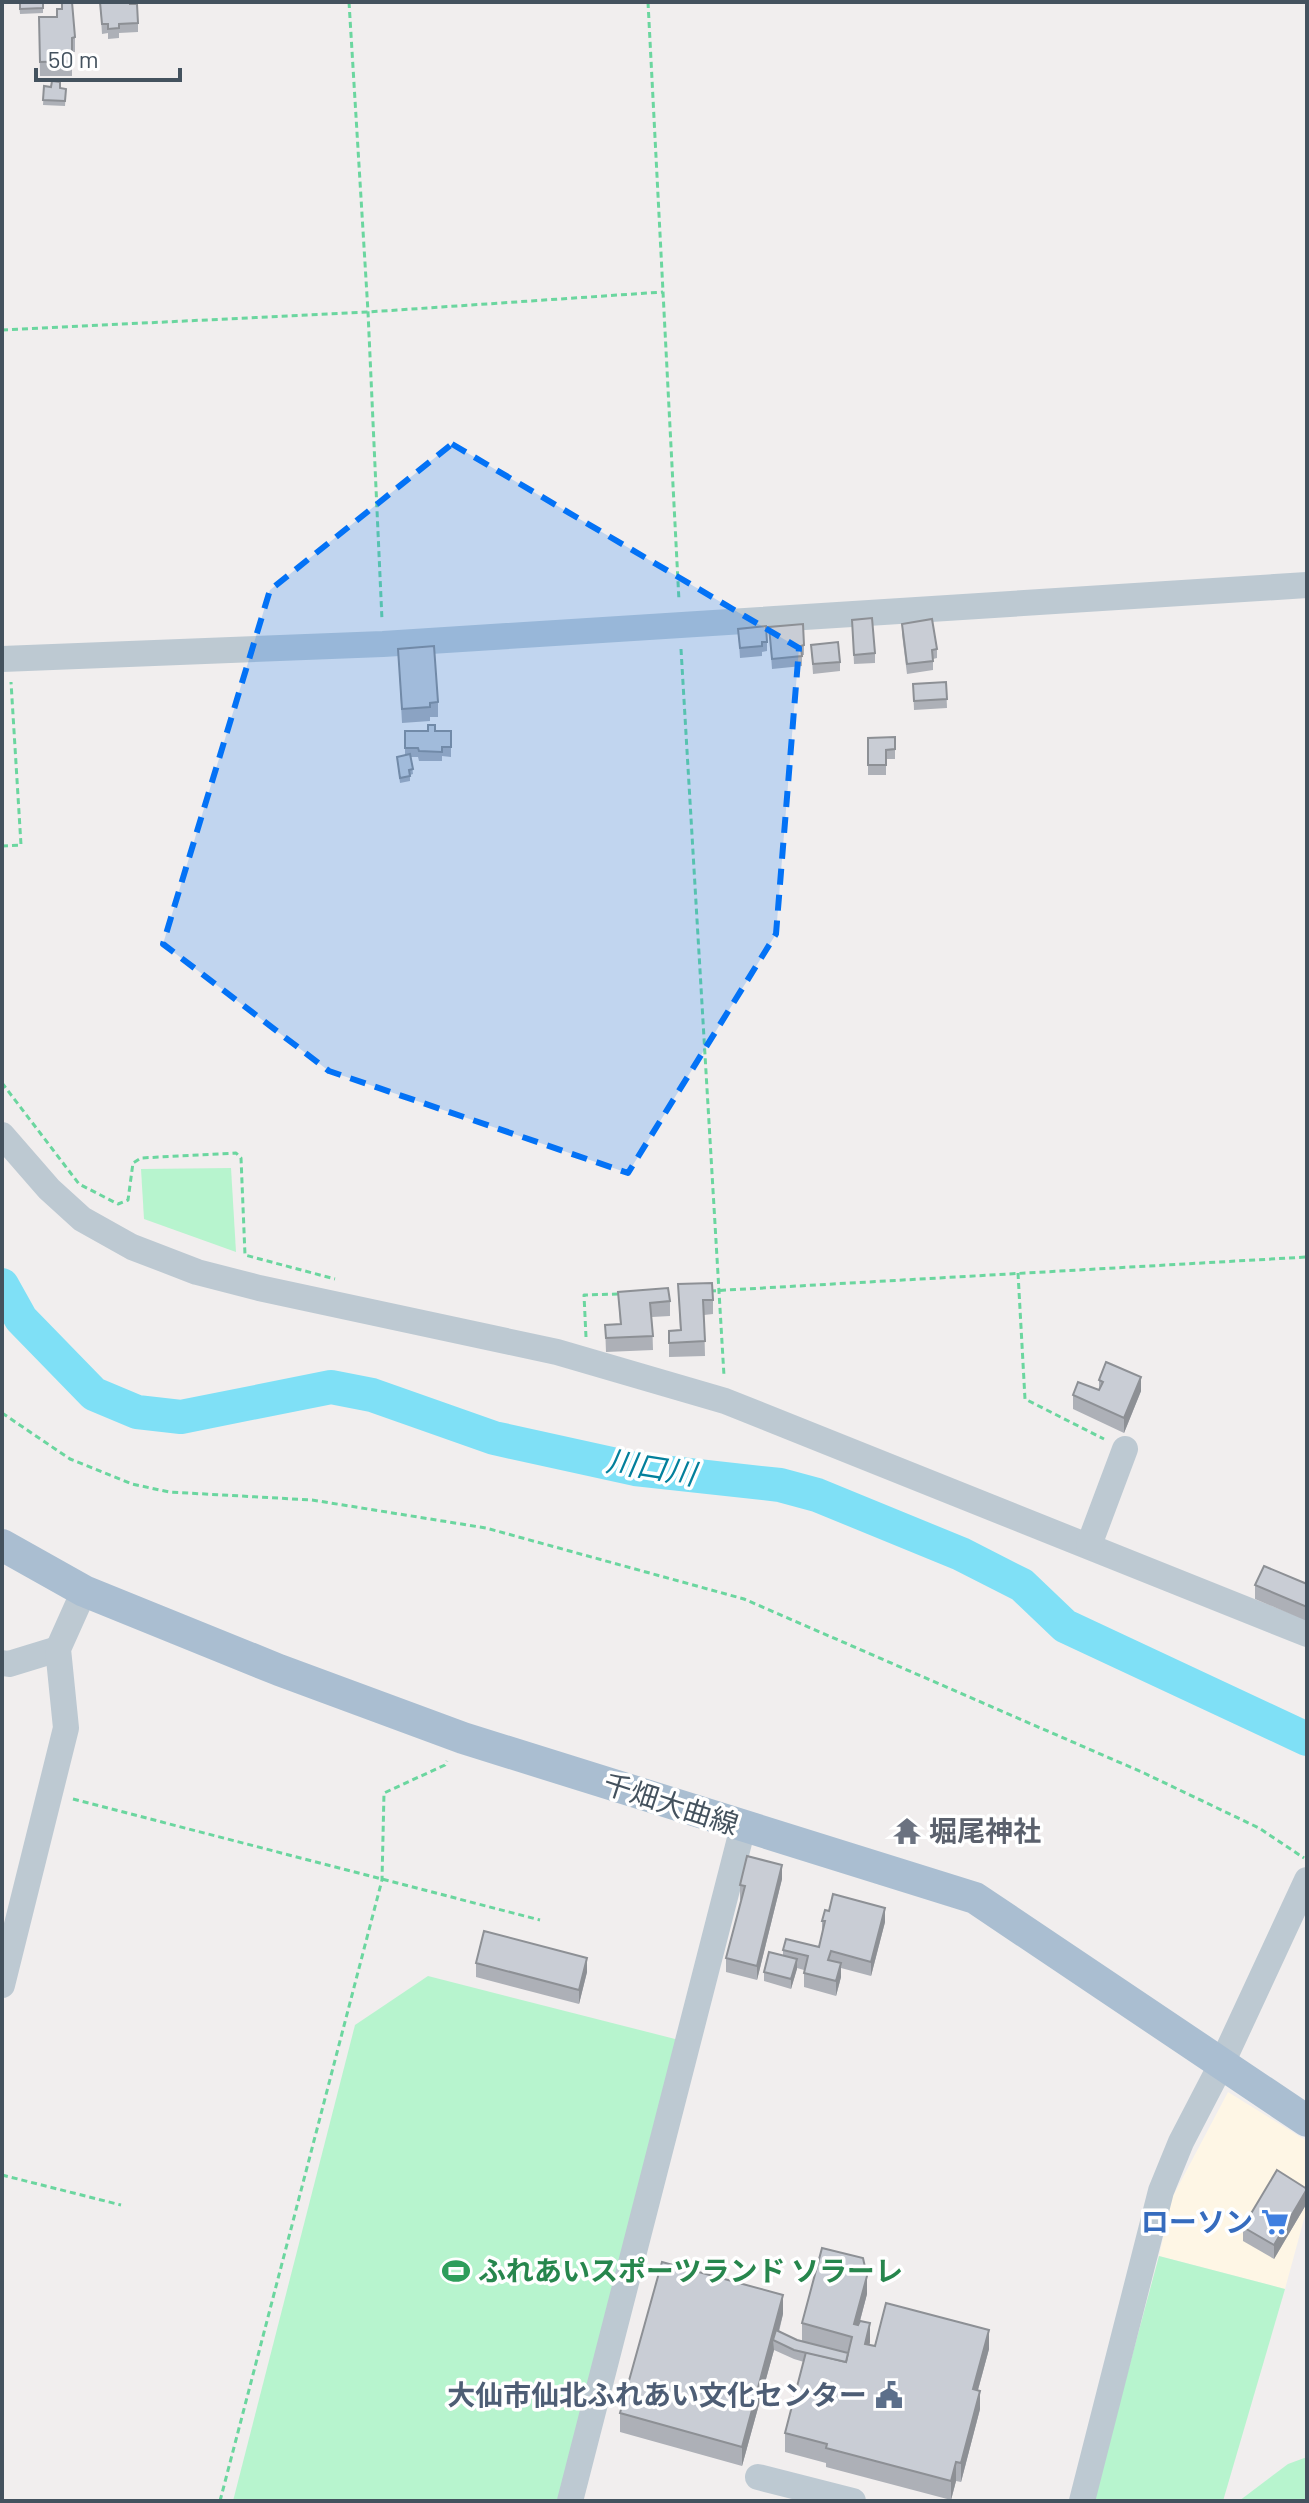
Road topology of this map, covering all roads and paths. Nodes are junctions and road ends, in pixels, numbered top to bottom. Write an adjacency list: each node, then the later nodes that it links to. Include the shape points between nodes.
1 (349, 2): 4 (path)
2 (648, 2): 3 (path)
3 (663, 292): 4 (path); 7 (path)
4 (368, 312): 5 (path); 8 (path)
5 (2, 330)
6 (1307, 585): 7 (street)
7 (680, 626): 8 (street); 16 (path)
8 (383, 644): 9 (street)
9 (6, 658): 10 (path, via 21,845)
10 (2, 846)
11 (2, 1083): 15 (path, via 79,1184 118,1204 128,1200 133,1163 141,1158 236,1153 241,1158 245,1255)
12 (2, 1135): 19 (street, via 82,1219 132,1247 197,1272)
13 (1307, 1257): 14 (path)
14 (1018, 1273): 16 (path); 22 (path, via 1025,1399)
15 (338, 1280)
16 (720, 1290): 17 (path); 20 (path)
17 (705, 1291)
18 (629, 1294): 19 (path, via 584,1295 586,1338)
19 (580, 1360): 20 (street)
20 (725, 1401): 24 (street)
21 (2, 1413): 32 (path, via 70,1459 132,1484 169,1492 312,1500 486,1528 744,1599 1144,1773 1259,1828)
22 (1125, 1449): 24 (street)
23 (2, 1545): 25 (main road, 千畑大曲線)
24 (1089, 1545): 26 (street)
25 (84, 1591): 27 (street); 29 (main road, 千畑大曲線)
26 (1307, 1634)
27 (58, 1649): 28 (street); 30 (street, via 66,1728)
28 (2, 1663)
29 (463, 1738): 31 (main road, 千畑大曲線); 33 (path, via 445,1765 384,1793)
30 (50, 1792): 33 (path); 36 (street)
31 (743, 1827): 37 (main road, 千畑大曲線, via 975,1898); 43 (street)
32 (1307, 1860)
33 (382, 1880): 35 (path); 42 (path)
34 (1307, 1880): 37 (street)
35 (540, 1920)
36 (2, 1985)
37 (1222, 2063): 38 (main road, 千畑大曲線); 45 (street, via 1161,2191)
38 (1307, 2121)
39 (2, 2175): 40 (path)
40 (121, 2205)
41 (758, 2477): 44 (street)
42 (220, 2501)
43 (570, 2501)
44 (853, 2501)
45 (1082, 2501)

